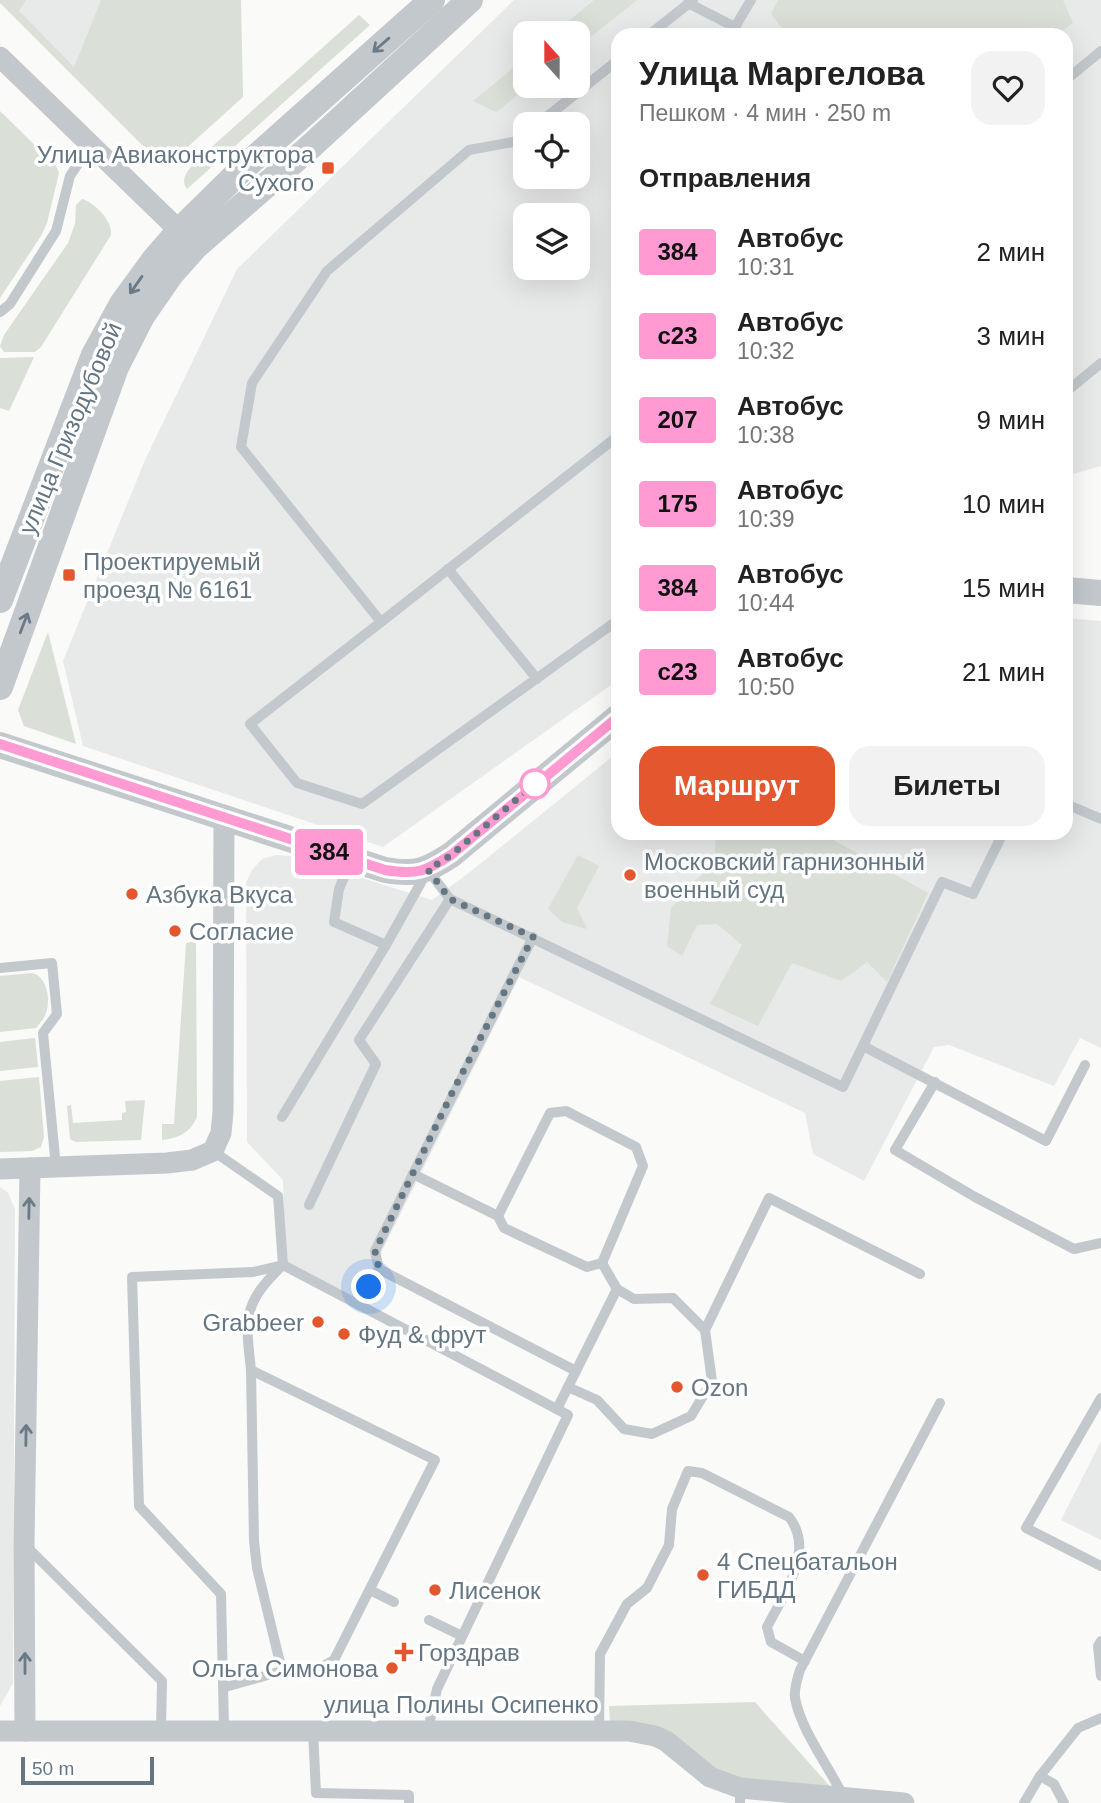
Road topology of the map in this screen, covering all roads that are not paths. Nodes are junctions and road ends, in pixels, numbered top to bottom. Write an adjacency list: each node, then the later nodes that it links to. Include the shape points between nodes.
1 (432, 0): 15 (street, one-way to 15, via 239,172)
2 (470, 0): 15 (street, via 310,147)
3 (751, 0): 7 (lane)
4 (690, 1): 5 (lane); 6 (lane)
5 (657, 28)
6 (733, 28)
7 (739, 28)
8 (1101, 51): 11 (lane)
9 (0, 57): 14 (street)
10 (611, 66): 12 (lane)
11 (1073, 74)
12 (553, 112)
13 (513, 142): 24 (lane, via 469,150 327,271 252,383 241,447)
14 (90, 146): 15 (street); 16 (lane, via 70,176 56,231 10,304)
15 (187, 239): 23 (street, улица Гризодубовой, one-way to 23, via 154,260 122,304 94,355); 27 (street, улица Гризодубовой, one-way to 15, via 116,367 142,316 172,274)
16 (0, 312)
17 (1101, 363): 18 (lane)
18 (1073, 386)
19 (611, 441): 20 (lane)
20 (448, 569): 24 (lane); 26 (lane)
21 (1073, 591): 22 (street)
22 (1101, 593)
23 (0, 600)
24 (381, 622): 26 (lane, via 250,724 297,783 362,804)
25 (611, 625): 26 (lane)
26 (537, 679)
27 (0, 687)
28 (611, 723): 35 (street)
29 (0, 744): 31 (street)
30 (1073, 807): 32 (lane)
31 (224, 819): 34 (street); 44 (street, via 223,1112)
32 (1101, 819)
33 (1000, 840): 40 (lane, via 973,894 942,882)
34 (352, 859): 35 (street, via 407,874); 38 (lane, via 339,888 334,922)
35 (428, 870): 36 (lane); 38 (lane)
36 (450, 899): 37 (lane); 49 (lane, via 359,1040 376,1065)
37 (533, 937): 40 (lane, via 843,1087); 48 (lane)
38 (386, 945): 43 (lane)
39 (0, 968): 45 (lane, via 52,963 57,1014 43,1033)
40 (863, 1046): 42 (lane)
41 (1085, 1065): 42 (lane, via 1046,1141)
42 (935, 1082): 51 (lane, via 895,1150 1074,1248)
43 (282, 1117)
44 (213, 1151): 45 (street, via 167,1163); 53 (lane, via 278,1196)
45 (56, 1167): 46 (street)
46 (30, 1168): 47 (street); 66 (street, one-way to 46)
47 (0, 1169)
48 (413, 1174): 50 (lane); 54 (lane, via 375,1251)
49 (309, 1205)
50 (498, 1216): 52 (lane, via 504,1228 587,1267); 52 (lane, via 550,1113 566,1111 636,1147 643,1166)
51 (1101, 1243)
52 (602, 1263): 56 (lane)
53 (283, 1265): 57 (lane); 59 (lane, via 262,1285 250,1307); 77 (lane, via 253,1272 132,1277 139,1506 221,1594)
54 (379, 1269): 57 (lane); 60 (lane)
55 (920, 1274): 58 (lane, via 769,1198)
56 (617, 1289): 58 (lane, via 634,1299 673,1298); 60 (lane)
57 (359, 1305): 64 (lane)
58 (705, 1330): 61 (lane, via 712,1381 691,1416 652,1434 624,1430 597,1400)
59 (251, 1370): 69 (lane, via 435,1460); 75 (lane, via 254,1541)
60 (576, 1371): 61 (lane)
61 (568, 1387): 64 (lane)
62 (1101, 1398): 68 (lane, via 1026,1528)
63 (940, 1403): 67 (lane)
64 (557, 1409): 72 (lane, via 568,1415)
65 (854, 1538): 67 (lane)
66 (24, 1544): 79 (lane, via 162,1681); 84 (street, one-way to 66)
67 (866, 1544): 74 (lane)
68 (1101, 1566)
69 (370, 1590): 70 (lane); 75 (lane, via 334,1660 316,1670)
70 (394, 1602)
71 (429, 1620): 72 (lane)
72 (462, 1636): 82 (lane, via 437,1689)
73 (1101, 1641): 76 (lane)
74 (805, 1661): 85 (lane, via 771,1642 766,1627 799,1558 796,1526 789,1517 740,1492 688,1471 672,1509 669,1545 647,1588 627,1604 600,1654); 89 (lane, via 794,1695 798,1709)
75 (282, 1671): 77 (lane)
76 (1101, 1676)
77 (225, 1687): 80 (lane)
78 (1101, 1718): 86 (lane, via 1078,1728)
79 (161, 1730): 80 (street, улица Полины Осипенко); 84 (street, улица Полины Осипенко)
80 (225, 1730): 81 (street, улица Полины Осипенко)
81 (313, 1730): 82 (street, улица Полины Осипенко); 88 (lane)
82 (428, 1730): 85 (street, улица Полины Осипенко)
83 (0, 1731): 84 (street, улица Полины Осипенко)
84 (25, 1731)
85 (599, 1731): 87 (street, улица Полины Осипенко, via 628,1731 666,1741)
86 (1040, 1776): 92 (lane); 93 (lane, via 1054,1784)
87 (740, 1796): 89 (street, улица Полины Осипенко)
88 (316, 1798): 90 (lane, via 409,1795)
89 (857, 1800): 91 (street, улица Полины Осипенко)
90 (409, 1803)
91 (904, 1803)
92 (1024, 1803)
93 (1064, 1803)

